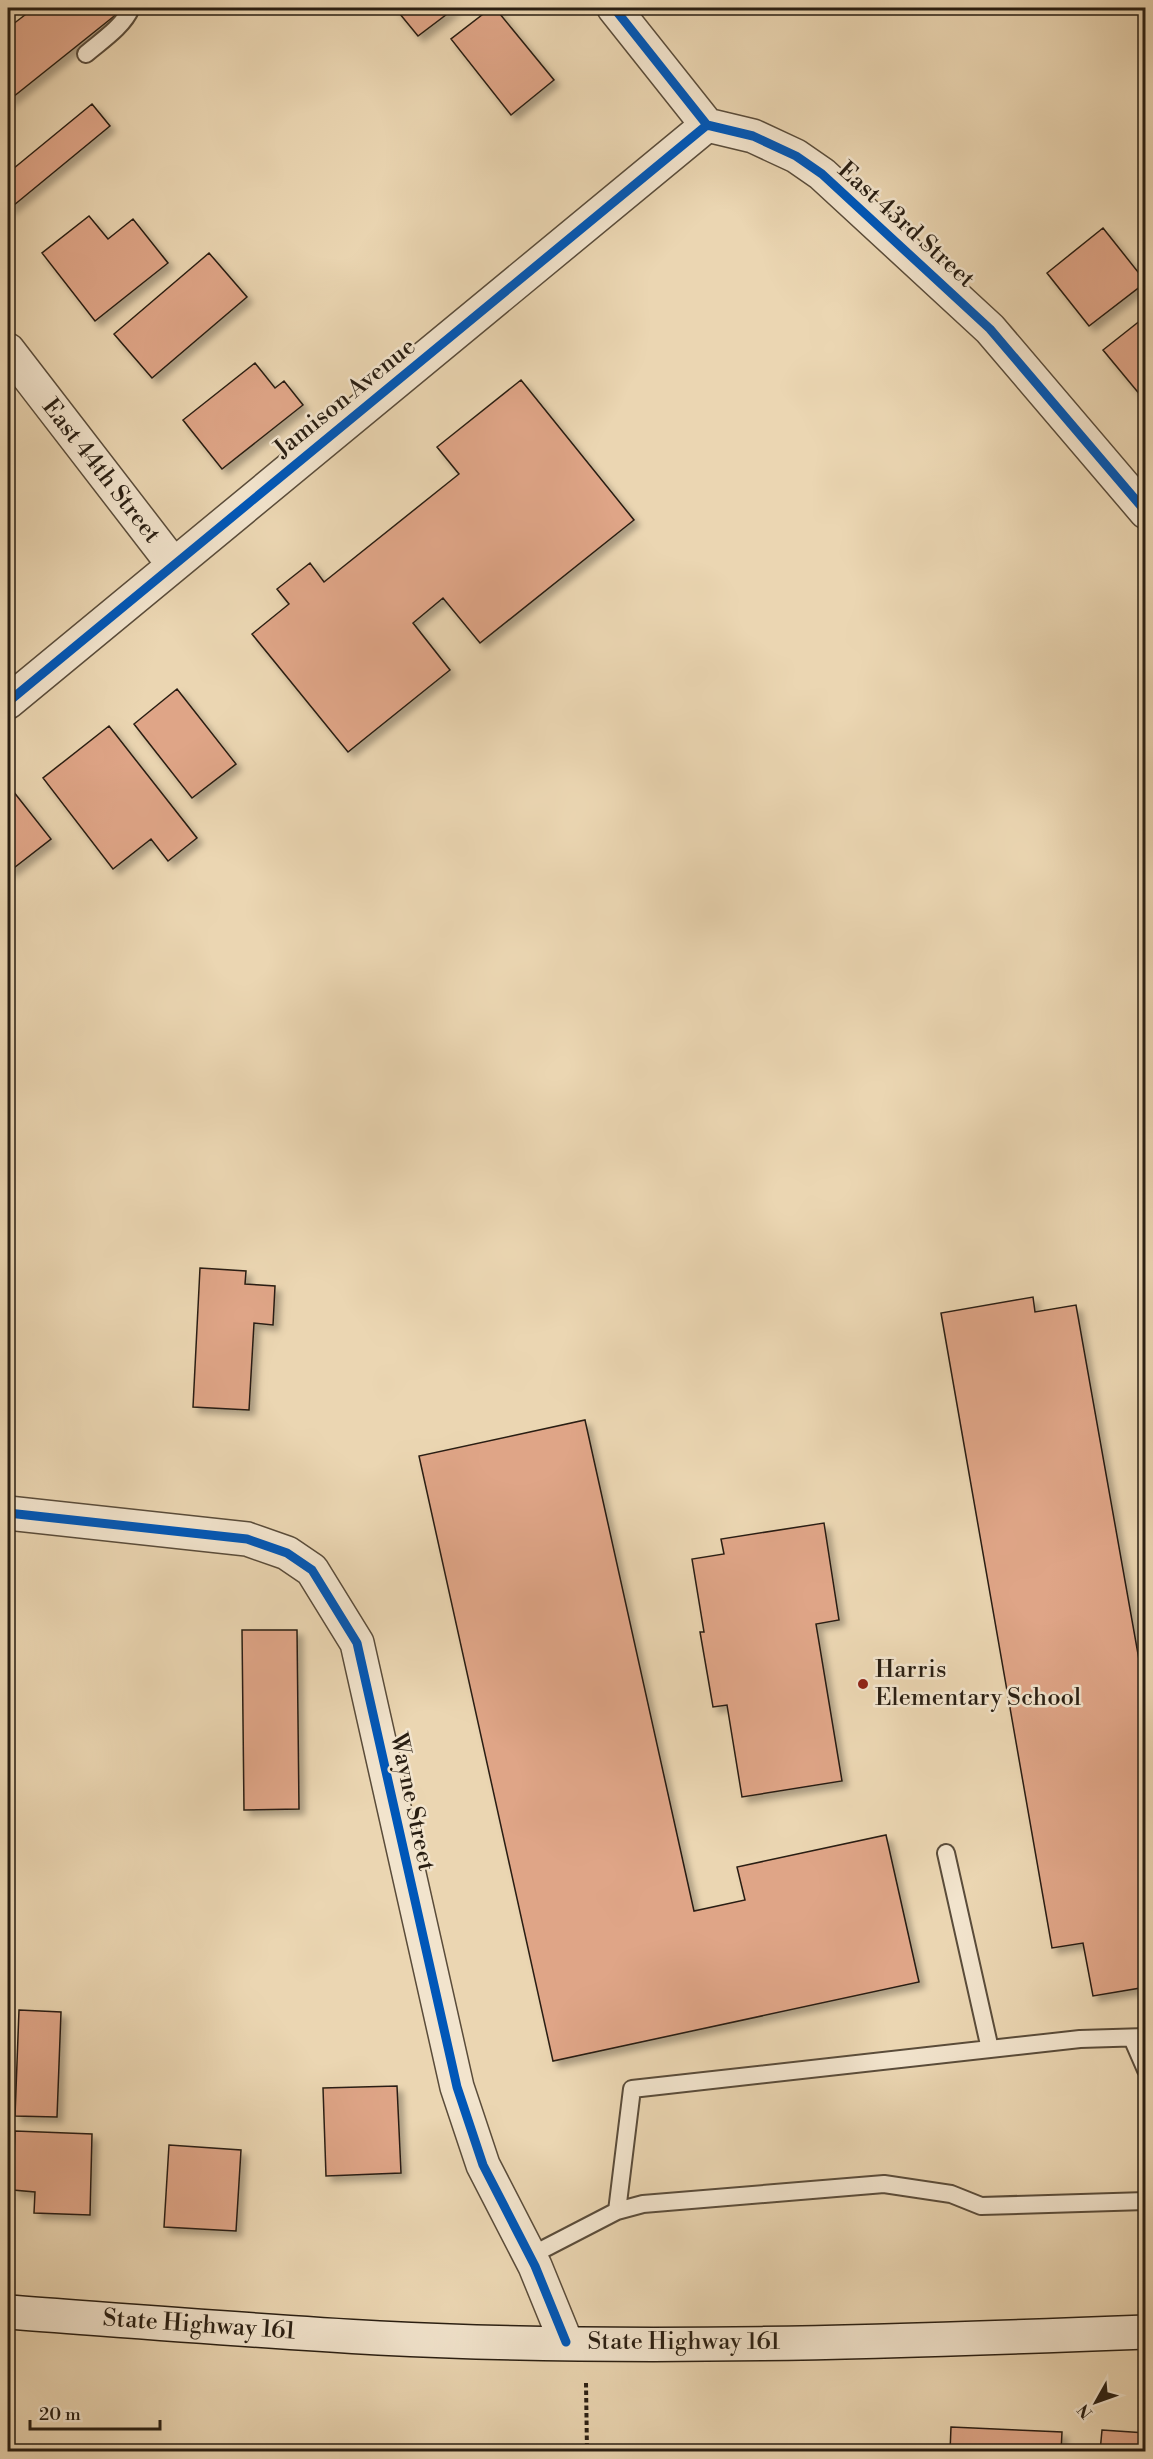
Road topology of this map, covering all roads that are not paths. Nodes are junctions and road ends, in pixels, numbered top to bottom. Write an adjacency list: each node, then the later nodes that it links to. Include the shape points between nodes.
1 (131, 8): 3 (lane, via 118,26)
2 (614, 8): 4 (street)
3 (86, 54)
4 (707, 125): 6 (street, East 43rd Street, via 753,136 796,156 822,174 990,329); 7 (street, Jamison Avenue)
5 (8, 350): 7 (street, East 44th Street)
6 (1146, 512)
7 (173, 564): 8 (street, Jamison Avenue)
8 (8, 702)
9 (8, 1513): 16 (street, Wayne Street, via 247,1539 287,1553 312,1570 357,1643 458,2087 483,2165)
10 (946, 1853): 12 (lane)
11 (1139, 2037): 12 (lane); 13 (lane)
12 (990, 2049): 15 (lane, via 632,2089)
13 (1146, 2070)
14 (1146, 2201): 15 (lane, via 981,2206 951,2194 884,2184 643,2204)
15 (617, 2211): 16 (lane)
16 (530, 2256): 19 (street, Wayne Street)
17 (8, 2312): 19 (street, State Highway 161, via 380,2338)
18 (1146, 2332): 19 (street, State Highway 161, via 975,2339)
19 (577, 2343)

